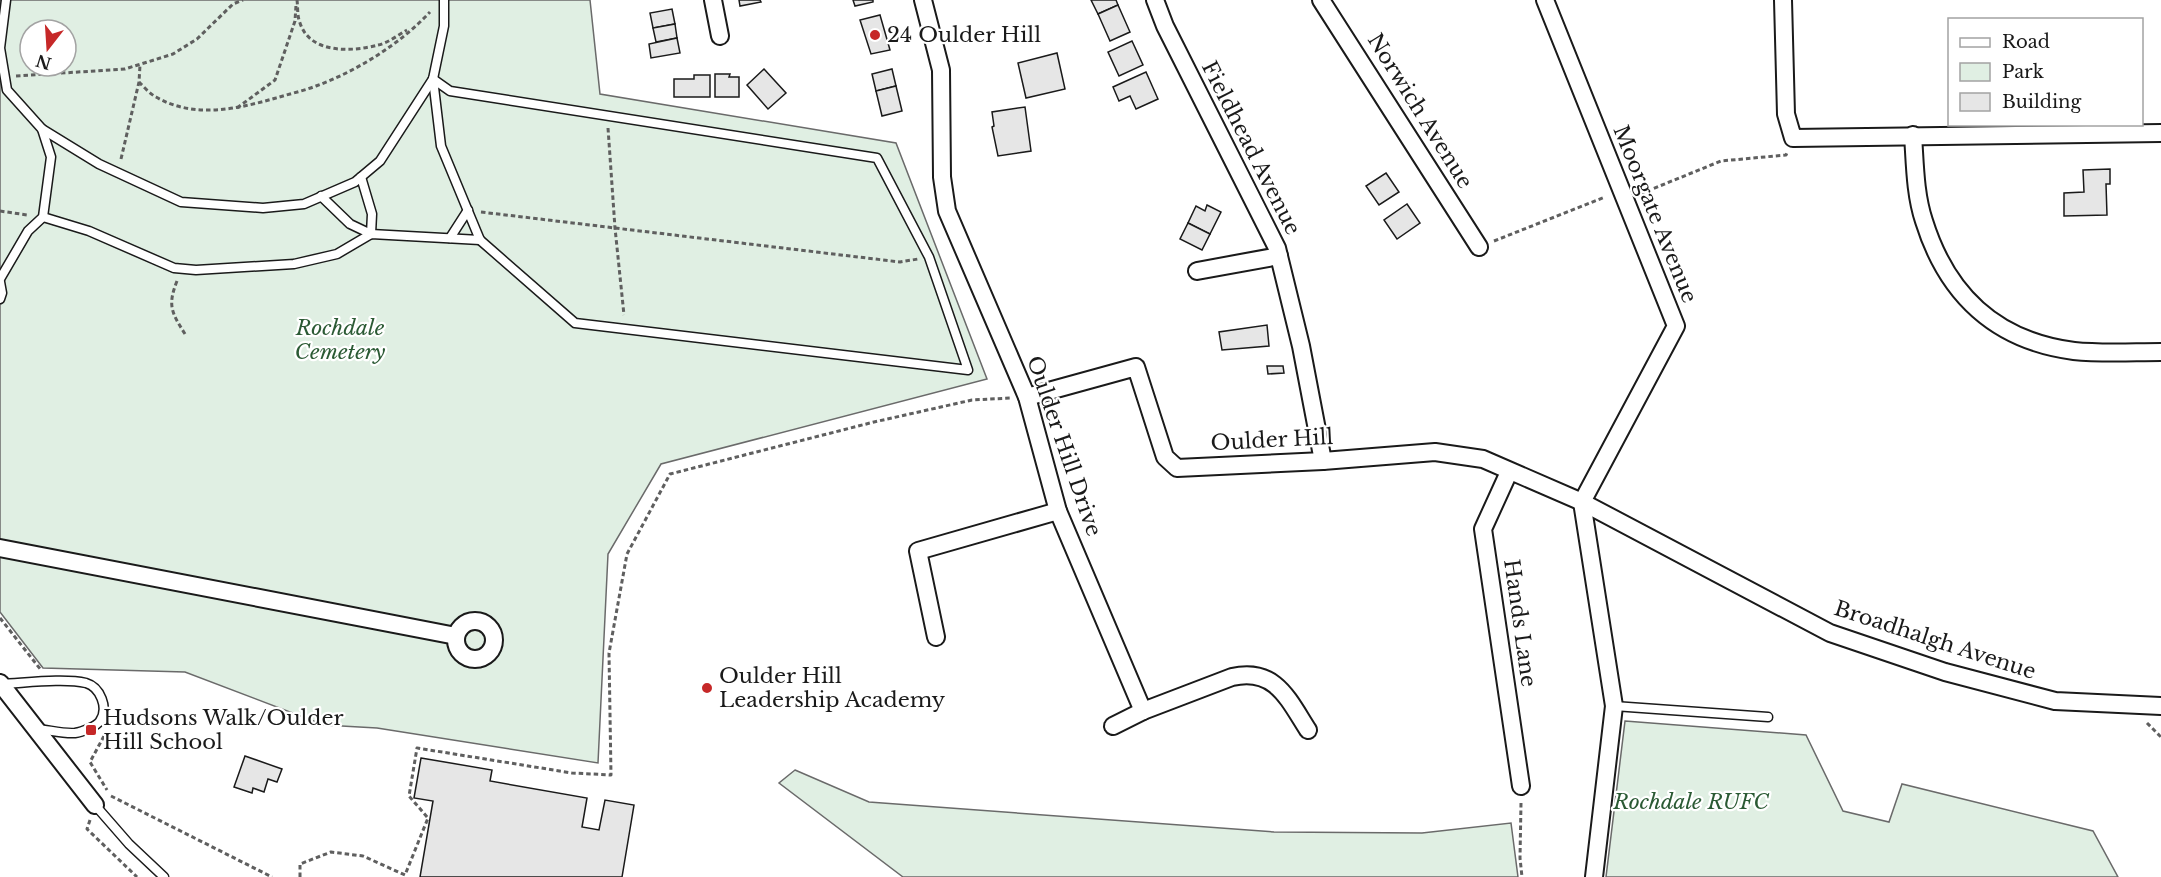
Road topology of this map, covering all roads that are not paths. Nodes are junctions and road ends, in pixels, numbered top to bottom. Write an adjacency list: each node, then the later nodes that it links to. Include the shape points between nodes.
1 (6, 0): 11 (lane, via 0,48 7,90)
2 (444, 0): 10 (lane, via 444,26)
3 (713, 0): 9 (street)
4 (923, 0): 27 (street, Oulder Hill Drive, via 941,70 942,177 947,211)
5 (1155, 0): 22 (street, Fieldhead Avenue)
6 (1321, 0): 21 (street, Norwich Avenue)
7 (1545, 0): 30 (street, Moorgate Avenue, via 1676,326)
8 (1783, 0): 13 (street, via 1786,114 1793,138)
9 (720, 36)
10 (433, 79): 14 (lane, via 380,161); 16 (lane, via 441,146); 20 (lane, via 450,91 877,158 929,257 968,370 575,323)
11 (42, 129): 15 (lane, via 99,164 181,202 263,208 304,204); 17 (lane, via 51,157)
12 (2161, 132): 13 (street)
13 (1913, 135): 26 (street, via 1924,221 1941,264 1964,298 1998,326 2031,341 2074,351)
14 (361, 177): 15 (lane); 18 (lane, via 372,214)
15 (321, 196): 18 (lane, via 350,224)
16 (468, 210): 19 (lane); 20 (lane)
17 (43, 217): 18 (lane, via 89,231 174,268 196,270 294,264 337,254); 24 (lane, via 28,231)
18 (371, 234): 19 (lane)
19 (450, 238): 20 (lane)
20 (480, 240)
21 (1479, 247)
22 (1279, 256): 23 (street); 28 (street, Fieldhead Avenue)
23 (1197, 271)
24 (0, 281): 25 (lane)
25 (0, 300)
26 (2161, 352)
27 (1027, 397): 28 (street, Oulder Hill, via 1136,367 1165,457 1177,468); 31 (street, Oulder Hill Drive)
28 (1323, 461): 29 (street, Oulder Hill, via 1435,452 1483,459)
29 (1509, 472): 30 (street, Oulder Hill); 43 (street, Hands Lane, via 1483,528)
30 (1582, 502): 36 (street); 37 (street, Broadhalgh Avenue, via 1830,633 1945,672 2055,701)
31 (1058, 511): 34 (street, via 918,551); 38 (street, Oulder Hill Drive)
32 (0, 548): 33 (street)
33 (456, 636)
34 (936, 636)
35 (0, 684): 41 (street); 41 (lane, via 87,683 103,701 101,721 96,725 75,733)
36 (1614, 706): 39 (lane); 46 (street)
37 (2161, 706)
38 (1143, 711): 40 (street); 42 (street, via 1245,674 1267,679 1282,691)
39 (1768, 717)
40 (1113, 726)
41 (36, 729): 44 (street)
42 (1308, 730)
43 (1521, 786)
44 (95, 805): 45 (lane)
45 (164, 877)
46 (1594, 877)

